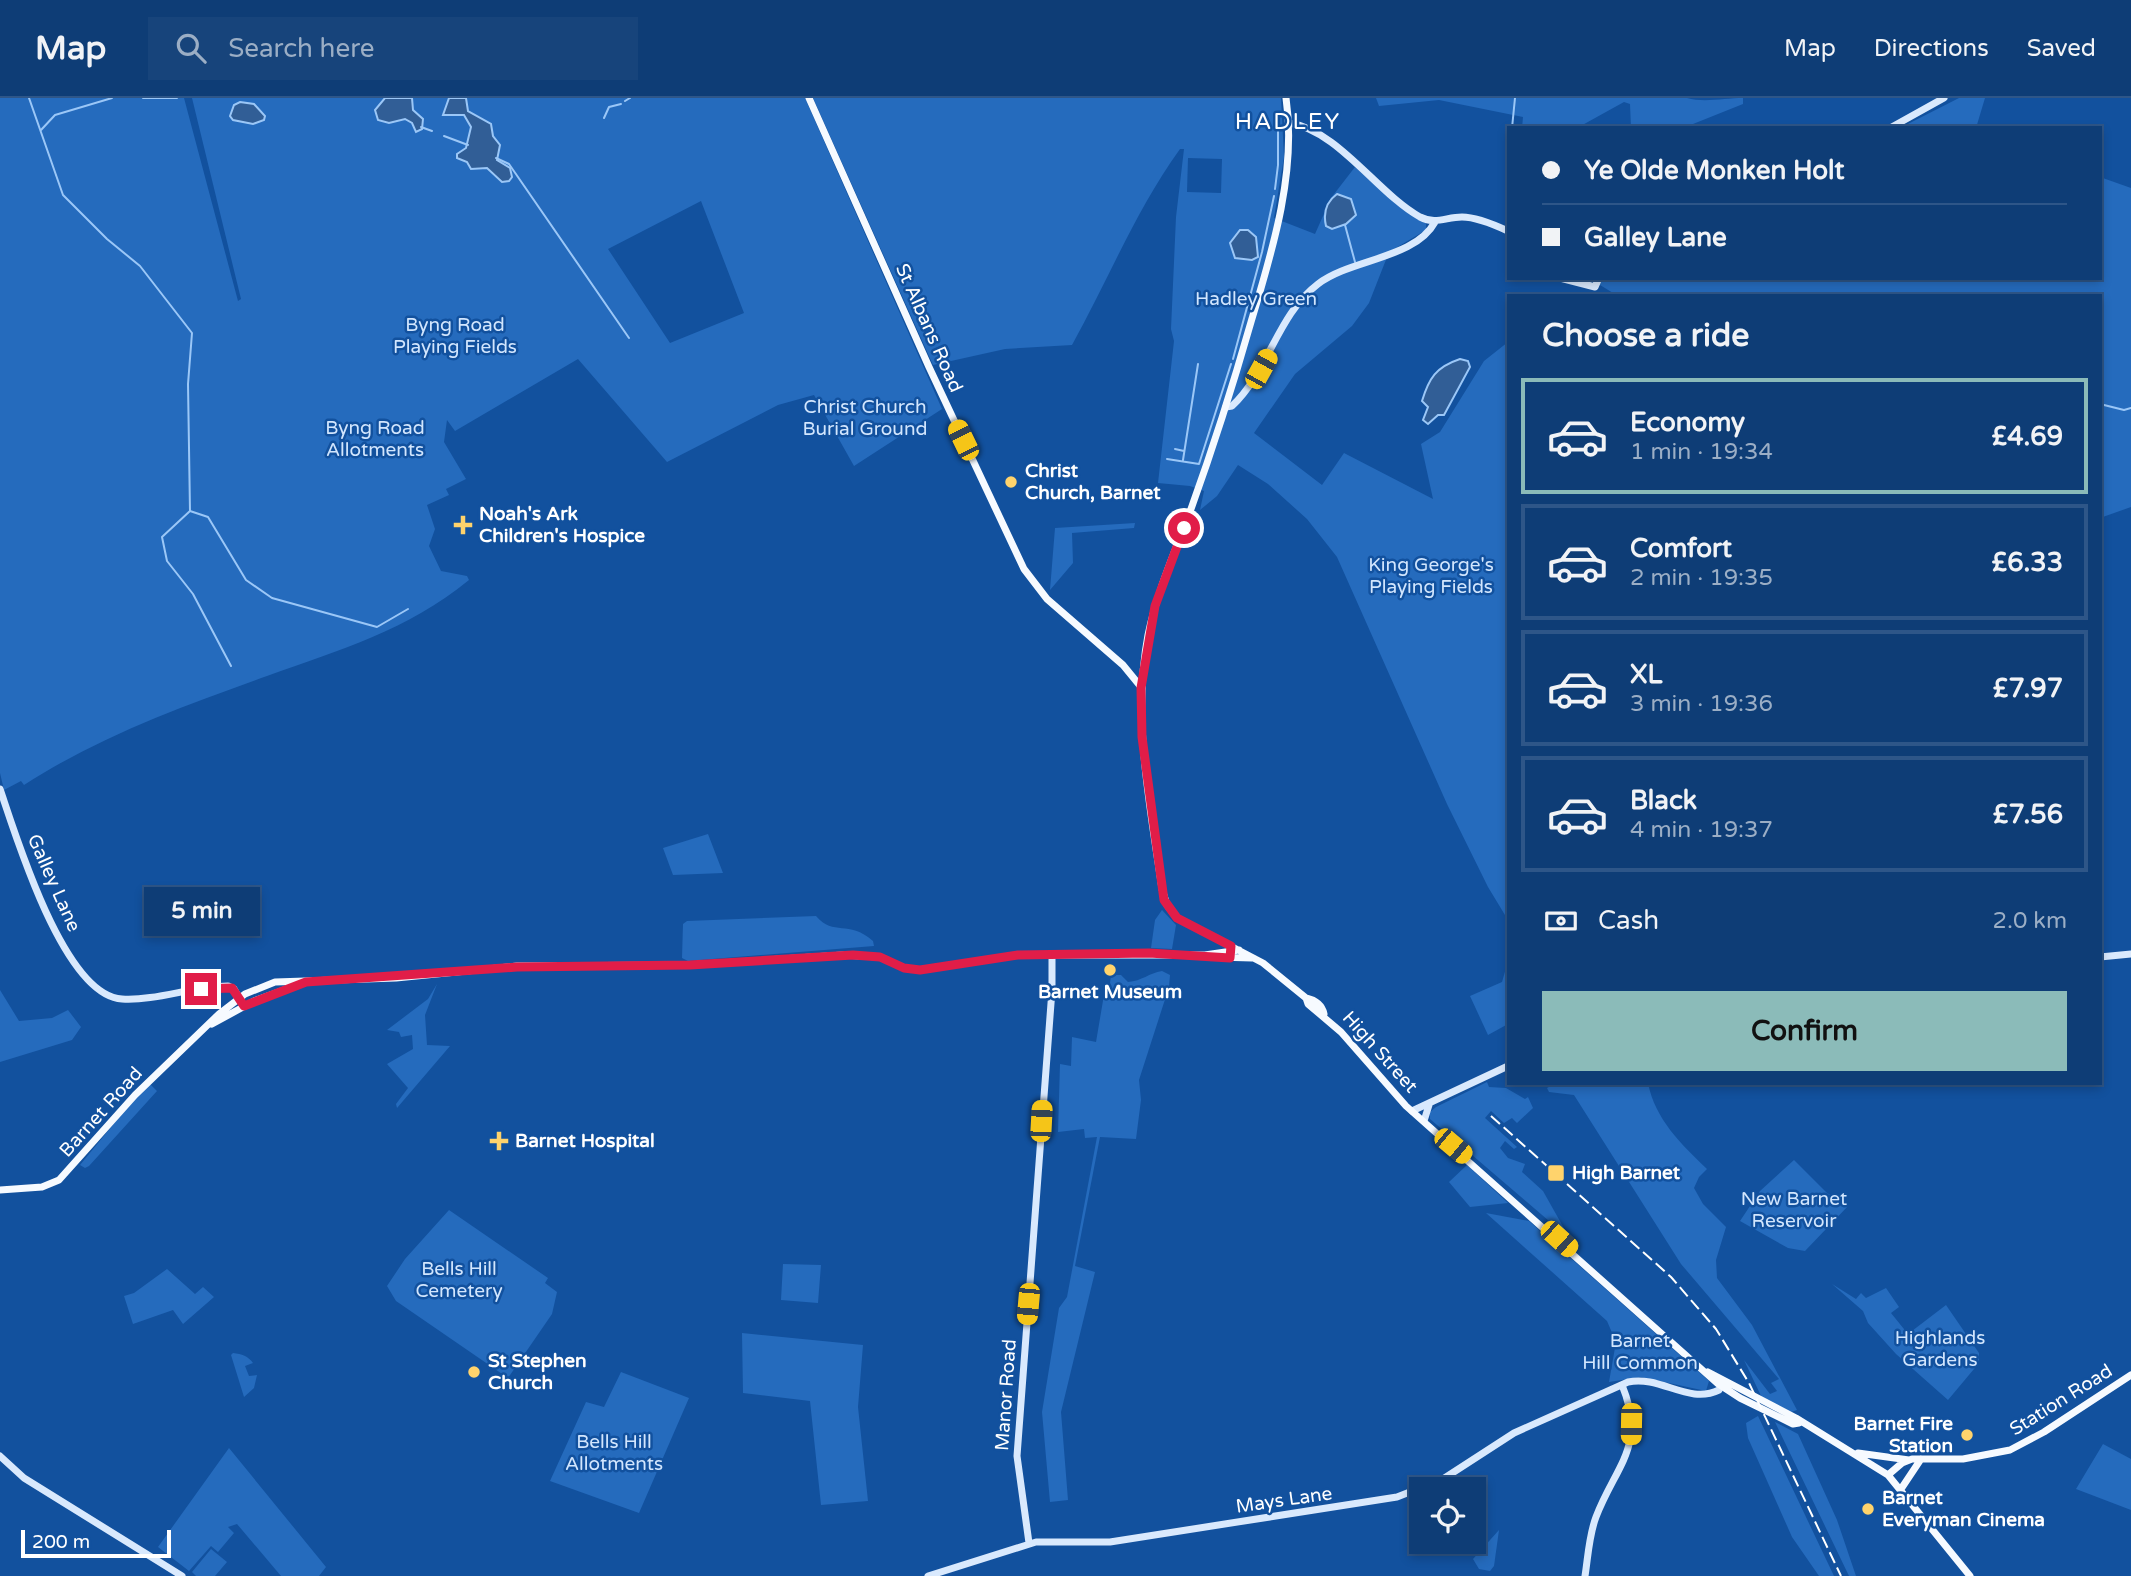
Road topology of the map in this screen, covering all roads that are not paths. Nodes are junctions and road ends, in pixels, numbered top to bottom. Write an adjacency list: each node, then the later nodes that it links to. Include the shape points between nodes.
1 (809, 98): 12 (main road, St Albans Road, via 1024,569 1055,607)
2 (1286, 98): 4 (main road)
3 (1944, 98): 5 (street)
4 (1289, 124): 6 (street, via 1331,143 1393,198); 10 (main road, via 1272,245)
5 (1894, 126)
6 (1435, 222): 7 (street, via 1466,217); 10 (street, via 1390,254 1333,274 1311,290 1294,309 1246,391 1233,406)
7 (1507, 231)
8 (1568, 280): 9 (street, via 1595,287)
9 (1598, 280)
10 (1226, 407): 11 (main road, via 1155,606)
11 (1144, 666): 12 (main road); 13 (main road)
12 (1128, 670): 13 (main road, St Albans Road)
13 (1140, 677): 14 (main road, St Albans Road)
14 (1141, 688): 16 (main road, High Street, via 1142,737 1164,898 1177,918)
15 (0, 789): 24 (street, Galley Lane, via 51,926 98,987 122,1000 224,986 234,989)
16 (1217, 939): 17 (main road, High Street); 19 (main road)
17 (1228, 951): 19 (main road); 22 (main road); 22 (main road, High Street)
18 (1052, 954): 19 (main road); 23 (main road, via 920,970 880,957 843,955 690,965 517,967); 41 (street, Manor Road, via 1017,1456)
19 (1210, 954)
20 (2131, 954): 21 (street)
21 (2102, 957)
22 (1252, 958): 29 (main road, High Street, via 1324,1014)
23 (306, 982): 24 (main road, Barnet Road, via 275,982); 25 (main road, Barnet Road)
24 (239, 998): 25 (street); 26 (main road, Barnet Road)
25 (244, 1006): 26 (main road, Barnet Road)
26 (210, 1024): 31 (main road, Barnet Road, via 141,1089 59,1180 43,1187)
27 (1507, 1066): 28 (street)
28 (1429, 1105): 29 (street); 30 (street)
29 (1412, 1111): 30 (main road, High Street)
30 (1424, 1121): 33 (main road, High Street)
31 (0, 1190)
32 (2131, 1375): 37 (main road, Station Road, via 2010,1450 1965,1459)
33 (1721, 1383): 34 (street, via 1712,1393 1699,1396 1645,1381); 35 (main road, High Street, via 1793,1424)
34 (1622, 1385): 41 (street, Mays Lane, via 1514,1433 1443,1479 1397,1497 1110,1542); 44 (street, via 1630,1417 1629,1447 1595,1520)
35 (1857, 1453): 38 (main road, Station Road); 39 (main road)
36 (0, 1456): 42 (street, via 24,1478)
37 (1921, 1459): 38 (main road, Station Road); 40 (main road)
38 (1909, 1460): 39 (main road)
39 (1888, 1475): 40 (main road)
40 (1901, 1489): 45 (main road)
41 (1029, 1543): 43 (street, Mays Lane)
42 (182, 1576)
43 (928, 1576)
44 (1585, 1576)
45 (1970, 1576)

